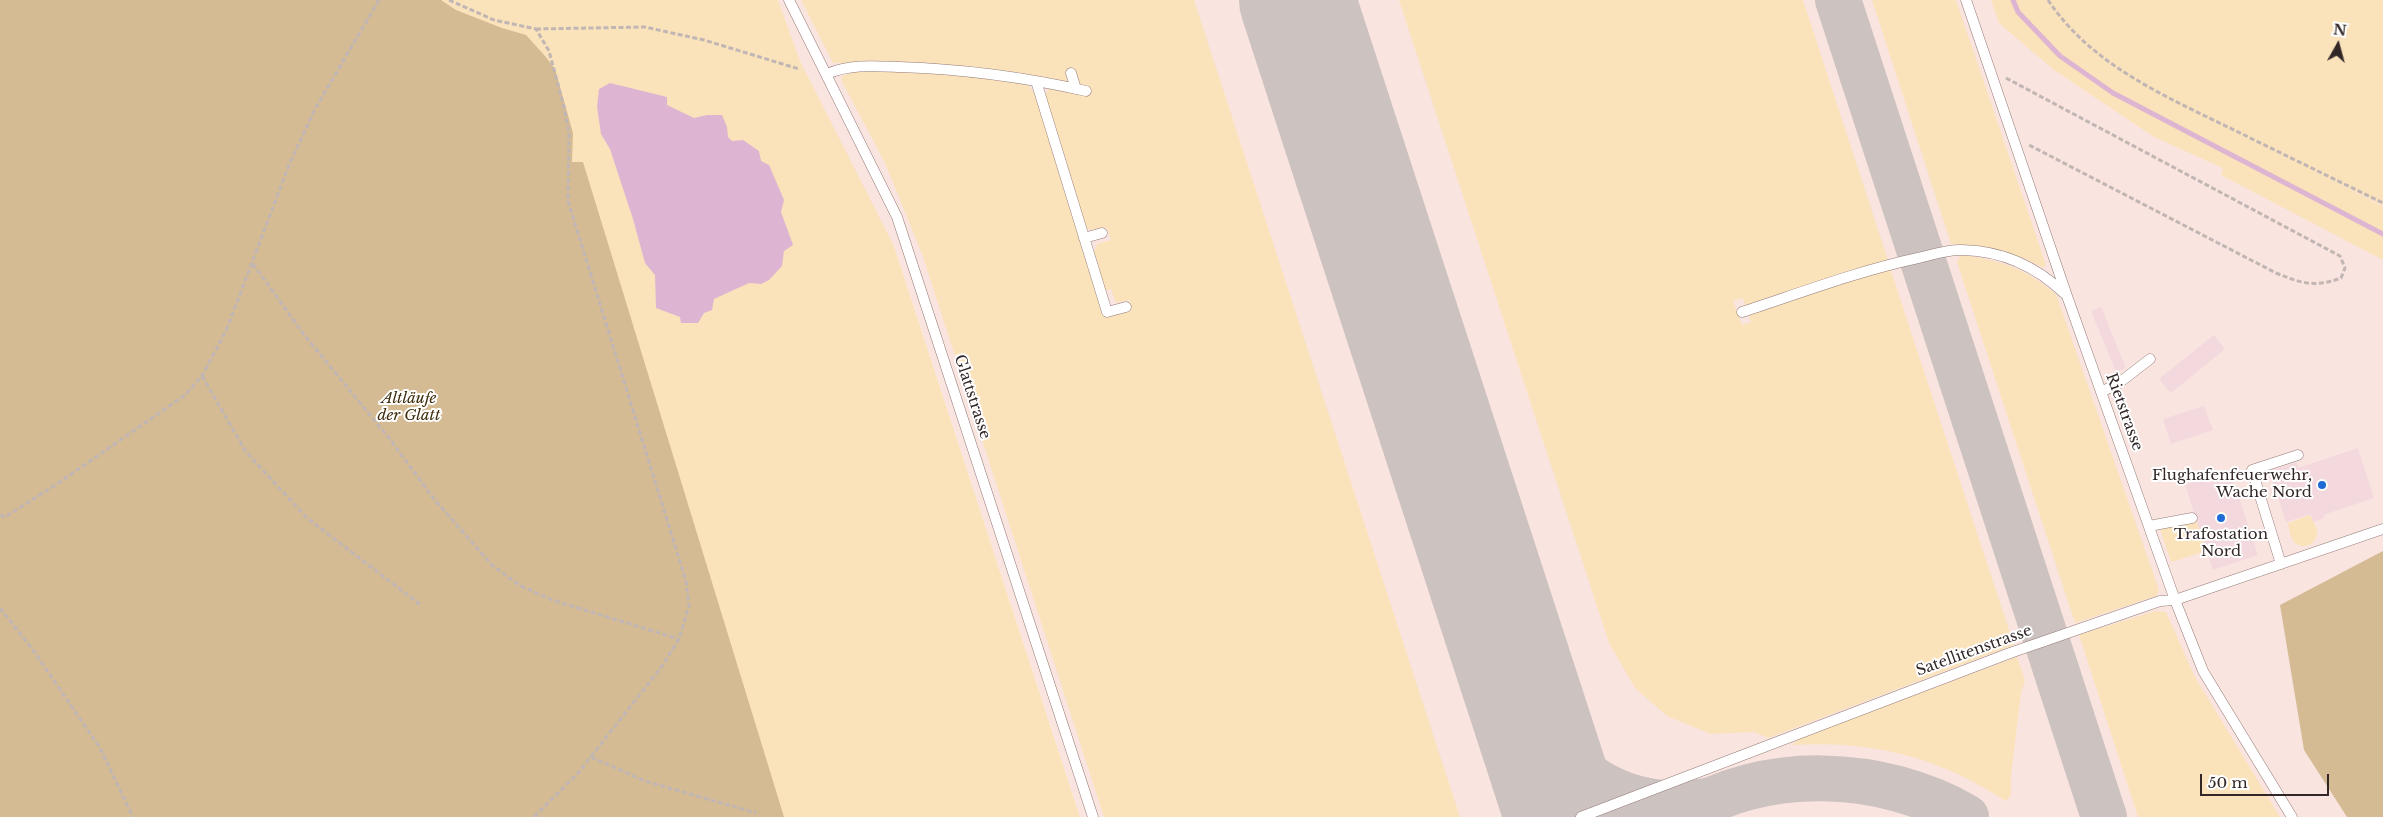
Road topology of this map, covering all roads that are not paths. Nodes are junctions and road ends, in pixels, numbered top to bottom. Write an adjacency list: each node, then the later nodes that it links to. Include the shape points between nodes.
1 (789, 0): 4 (lane, Glattstrasse)
2 (1966, 0): 8 (lane, Rietstrasse)
3 (1071, 73): 5 (lane, via 1081,90)
4 (827, 74): 5 (lane, via 848,68 891,67 969,71); 19 (lane, Glattstrasse, via 897,217)
5 (1036, 81): 7 (lane)
6 (1102, 233): 7 (lane)
7 (1084, 238): 9 (lane, via 1107,312)
8 (2067, 296): 10 (lane, via 2043,276 2018,262 1990,253 1961,250 1885,265); 12 (lane, Rietstrasse)
9 (1126, 307)
10 (1742, 312)
11 (2150, 359): 12 (lane, via 2119,383)
12 (2101, 392): 15 (lane, Rietstrasse)
13 (2298, 455): 17 (lane, via 2252,470)
14 (2192, 518): 15 (lane)
15 (2149, 526): 18 (lane, Rietstrasse)
16 (2383, 530): 17 (lane, Satellitenstrasse)
17 (2281, 564): 18 (lane, Satellitenstrasse)
18 (2175, 600): 20 (lane, Satellitenstrasse, via 2160,600 2010,653); 21 (lane, Rietstrasse, via 2203,671)
19 (1093, 817)
20 (1581, 817)
21 (2292, 817)

